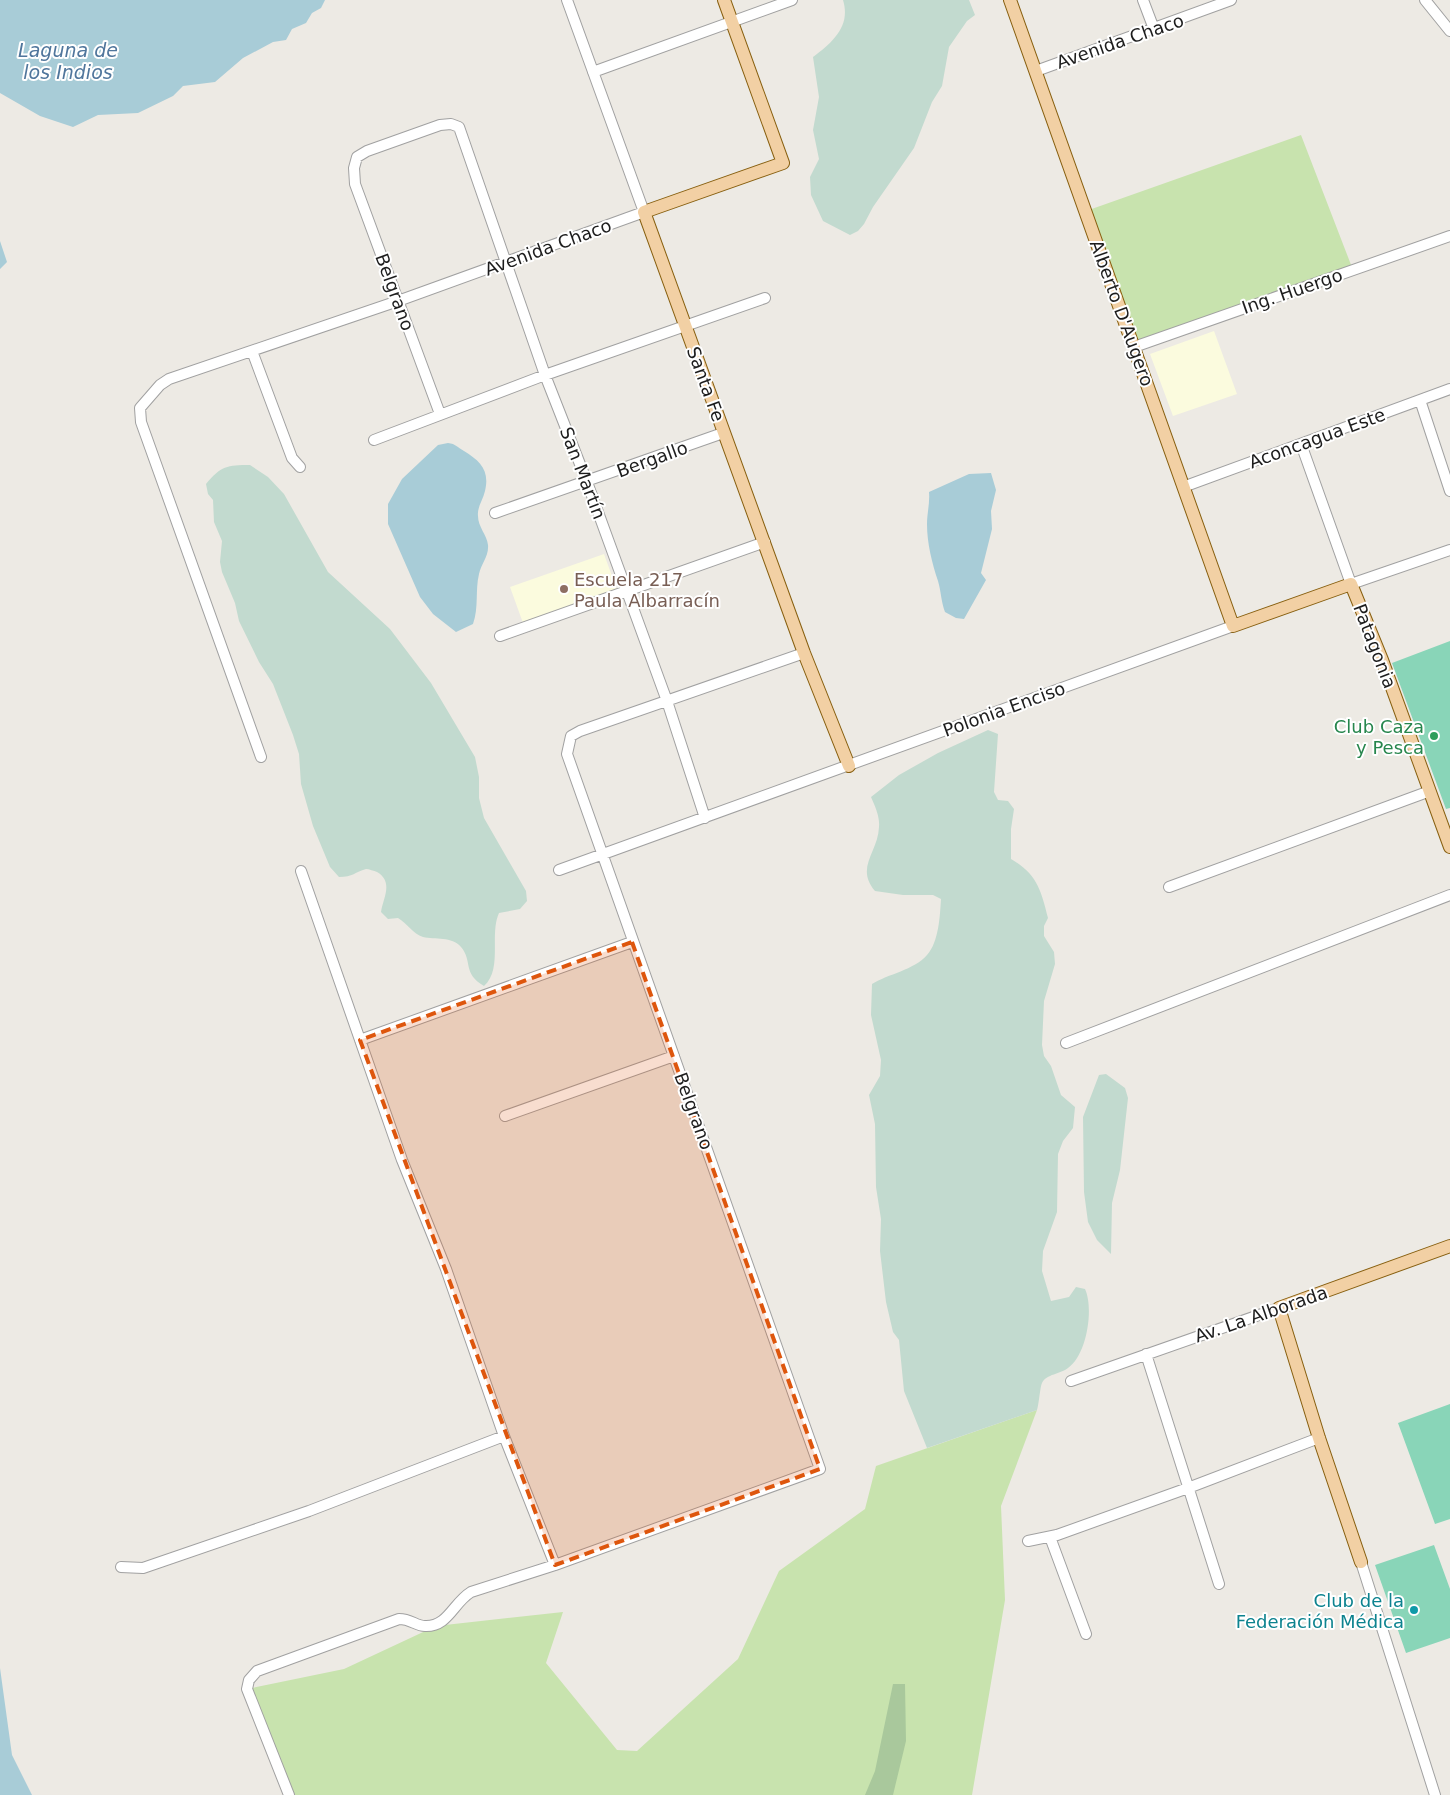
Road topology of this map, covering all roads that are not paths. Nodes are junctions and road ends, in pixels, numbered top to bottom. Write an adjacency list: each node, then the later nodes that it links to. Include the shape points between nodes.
1 (567, 0): 12 (street, Santa Fe)
2 (724, 0): 8 (main road)
3 (792, 0): 8 (street)
4 (1010, 0): 11 (main road, Alberto D'Augero)
5 (1143, 0): 9 (street)
6 (1231, 0): 9 (street, Avenida Chaco)
7 (1425, 0): 10 (street)
8 (732, 21): 12 (street); 14 (main road, Avenida Chaco, via 783,163)
9 (1154, 29): 11 (street, Avenida Chaco)
10 (1450, 31)
11 (1036, 71): 20 (main road, Alberto D'Augero)
12 (594, 72): 14 (street, Santa Fe)
13 (459, 127): 16 (street, San Martín); 18 (street, Belgrano, via 440,125 357,157 355,184)
14 (644, 212): 16 (street, Avenida Chaco); 19 (main road, Santa Fe)
15 (1450, 236): 20 (street, Ing. Huergo)
16 (505, 262): 18 (street, Avenida Chaco); 22 (street, San Martín)
17 (765, 298): 19 (street)
18 (398, 301): 21 (street, Avenida Chaco); 25 (street, Belgrano)
19 (685, 326): 22 (street); 26 (main road, Santa Fe)
20 (1134, 347): 31 (main road, Alberto D'Augero)
21 (252, 351): 29 (street, via 292,458); 42 (street, Avenida Chaco, via 170,379 160,385 140,408 141,422)
22 (545, 375): 25 (street); 30 (street, San Martín)
23 (1450, 389): 24 (street, Aconcagua Este)
24 (1420, 400): 28 (street, Aconcagua Este); 32 (street)
25 (440, 414): 27 (street)
26 (723, 433): 30 (street, Bergallo); 34 (main road, Santa Fe)
27 (374, 440)
28 (1301, 444): 31 (street, Aconcagua Este); 36 (street, Patagonia)
29 (300, 466)
30 (587, 482): 33 (street, Bergallo); 37 (street, San Martín)
31 (1183, 488): 38 (main road, Alberto D'Augero)
32 (1450, 491)
33 (495, 513)
34 (765, 542): 37 (street); 40 (main road, Santa Fe)
35 (1450, 550): 36 (street, Polonia Enciso)
36 (1351, 584): 38 (main road, Polonia Enciso); 44 (main road, Patagonia)
37 (628, 592): 39 (street); 41 (street, San Martín)
38 (1233, 626): 43 (street, Polonia Enciso)
39 (500, 636)
40 (804, 653): 41 (street); 43 (main road, Santa Fe)
41 (667, 701): 45 (street, San Martín); 47 (street, Belgrano, via 571,736 566,754)
42 (261, 757)
43 (849, 766): 45 (street, Polonia Enciso)
44 (1430, 791): 46 (main road, Patagonia); 50 (street)
45 (705, 818): 47 (street, Polonia Enciso)
46 (1450, 848)
47 (602, 856): 48 (street, Polonia Enciso); 52 (street, Belgrano)
48 (559, 870)
49 (301, 871): 53 (street)
50 (1170, 886)
51 (1450, 894): 54 (street)
52 (632, 942): 53 (street); 55 (street, Belgrano)
53 (360, 1040): 61 (street, via 402,1160 446,1269)
54 (1066, 1043)
55 (674, 1056): 56 (street); 67 (street, Belgrano, via 820,1469)
56 (505, 1116)
57 (1450, 1246): 58 (main road, Av. La Alborada)
58 (1279, 1308): 59 (street, Av. La Alborada); 62 (main road)
59 (1146, 1354): 60 (street, Av. La Alborada); 63 (street)
60 (1071, 1381)
61 (504, 1436): 67 (street); 68 (street, via 309,1511 152,1565)
62 (1319, 1438): 63 (street); 66 (main road)
63 (1188, 1488): 64 (street); 69 (street)
64 (1050, 1537): 65 (street); 70 (street)
65 (1028, 1541)
66 (1361, 1562): 72 (street)
67 (555, 1565): 71 (street, via 471,1592 460,1599 445,1620 436,1626 422,1626 409,1619 399,1619 257,1672 249,1680 247,1690)
68 (121, 1567)
69 (1219, 1584)
70 (1086, 1634)
71 (289, 1795)
72 (1435, 1795)

